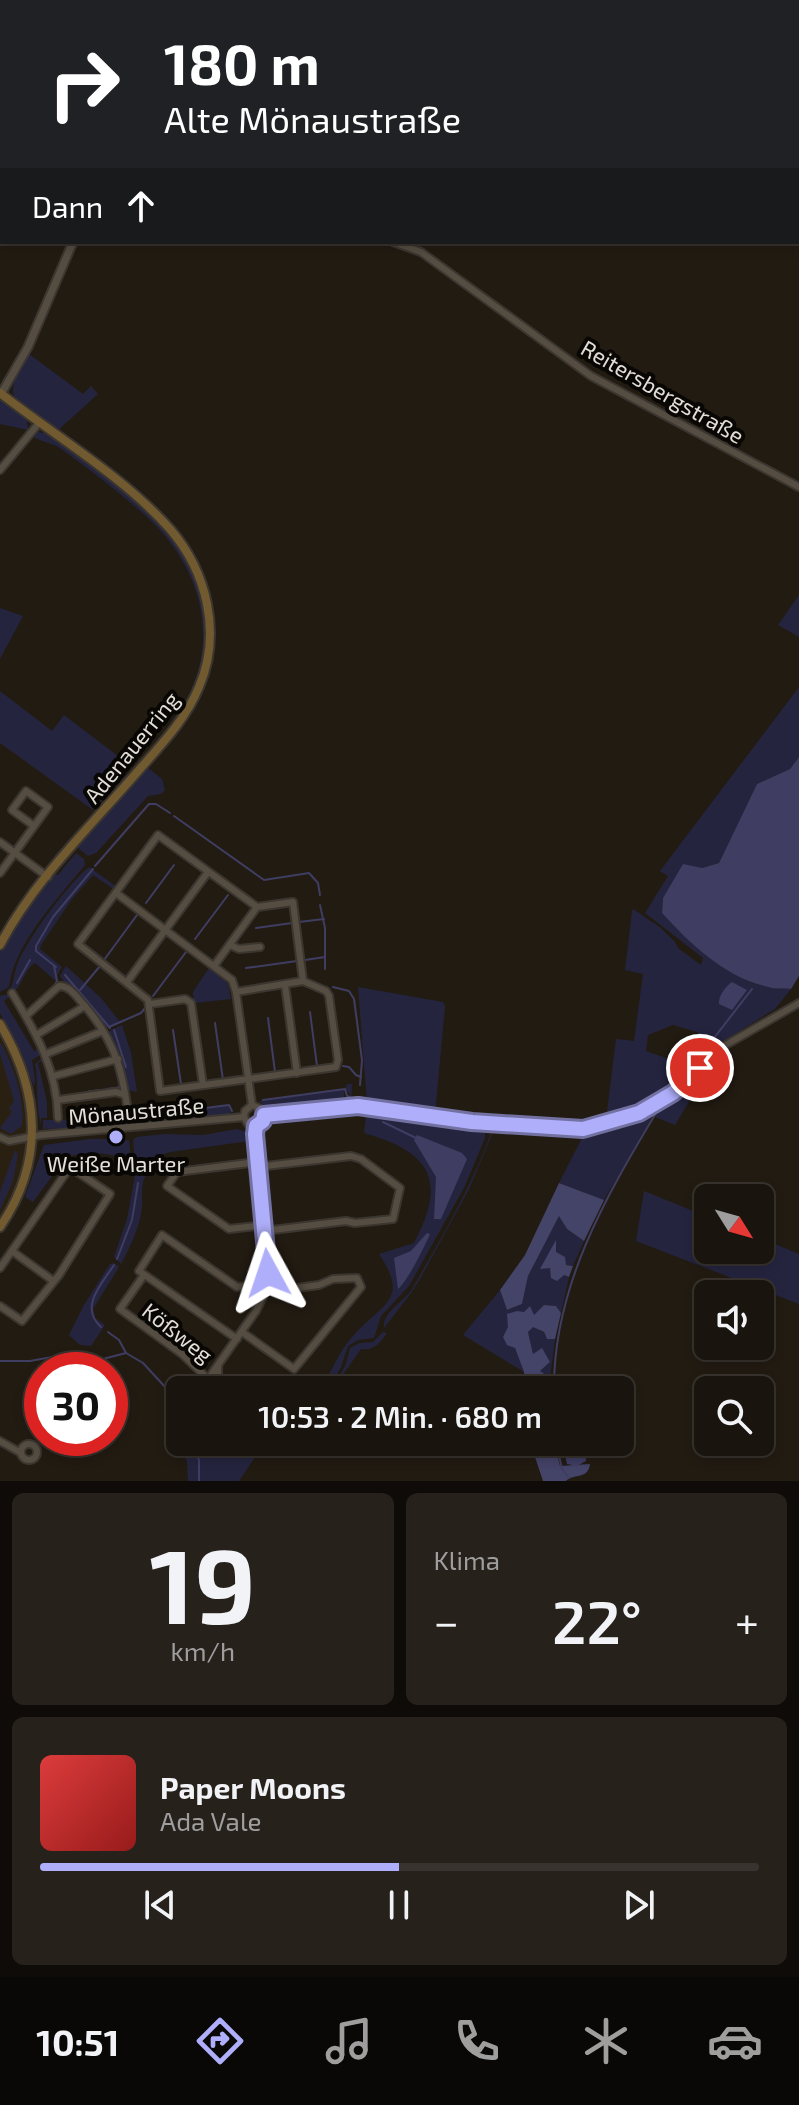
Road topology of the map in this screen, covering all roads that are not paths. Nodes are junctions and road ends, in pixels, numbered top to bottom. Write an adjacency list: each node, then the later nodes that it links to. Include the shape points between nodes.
1 (72, 244): 3 (street, via 28,347)
2 (399, 244): 6 (street, Reitersbergstraße, via 421,252 591,376)
3 (1, 393): 4 (main road, Adenauerring)
4 (39, 423): 5 (street); 12 (main road, Adenauerring, via 170,529 200,577 210,624 206,667 182,718)
5 (0, 470)
6 (799, 487)
7 (34, 826): 7 (street, via 12,810 26,791 48,807); 9 (street)
8 (0, 842): 9 (street)
9 (15, 852): 11 (street); 12 (street)
10 (208, 872): 13 (street, via 158,835); 14 (street); 15 (street)
11 (0, 873)
12 (48, 877): 16 (main road, Adenauerring)
13 (116, 893): 15 (street); 21 (street, via 78,944)
14 (257, 907): 17 (street); 20 (street, via 293,902)
15 (165, 929): 19 (street); 21 (street)
16 (0, 945)
17 (230, 945): 18 (street); 19 (street)
18 (260, 947)
19 (214, 966): 23 (street, via 232,980)
20 (303, 981): 22 (street); 35 (street, via 328,993 338,1064)
21 (127, 982): 25 (street)
22 (285, 985): 23 (street); 35 (street)
23 (236, 992): 37 (street)
24 (12, 993): 29 (street)
25 (150, 1004): 38 (street, via 185,999 191,1003); 38 (street, via 160,1091)
26 (796, 1005): 28 (street); 42 (street, via 724,1046 657,1104 583,1129 340,1106)
27 (85, 1006): 29 (street, via 59,986); 31 (street); 32 (street)
28 (799, 1013)
29 (26, 1016): 32 (street)
30 (0, 1024): 48 (main road, via 28,1085)
31 (103, 1031): 33 (street); 34 (street)
32 (38, 1034): 33 (street)
33 (46, 1054): 36 (street)
34 (118, 1059): 36 (street); 39 (street)
35 (297, 1073): 37 (street)
36 (54, 1076): 40 (street)
37 (249, 1080): 38 (street); 41 (street)
38 (203, 1085)
39 (125, 1096): 40 (street, via 116,1092); 46 (street)
40 (58, 1100): 44 (street)
41 (252, 1105): 42 (street); 43 (street)
42 (264, 1115): 45 (street)
43 (244, 1117): 45 (street); 46 (street, Mönaustraße)
44 (58, 1118)
45 (256, 1126): 49 (street)
46 (130, 1127): 48 (street, Mönaustraße)
47 (0, 1137): 48 (street, Mönaustraße)
48 (31, 1137): 50 (main road, via 24,1182)
49 (257, 1165): 51 (street); 51 (street, via 177,1172 167,1186 229,1229); 51 (street, via 351,1156 400,1188 393,1219)
50 (0, 1227)
51 (264, 1228): 56 (street)
52 (12, 1251): 53 (street); 55 (street); 55 (street, via 70,1167 110,1194)
53 (0, 1268)
54 (144, 1275): 56 (street, via 139,1271 162,1235 237,1287); 59 (street); 61 (street, Kößweg, via 120,1309)
55 (52, 1280): 57 (street, via 22,1321)
56 (267, 1288): 58 (street); 58 (street, via 357,1278 361,1287 294,1369)
57 (0, 1306)
58 (242, 1332): 59 (street)
59 (237, 1339): 60 (street)
60 (218, 1366): 62 (street); 63 (street)
61 (205, 1376)
62 (210, 1376)
63 (219, 1376)
64 (0, 1441): 65 (street)
65 (21, 1453)

